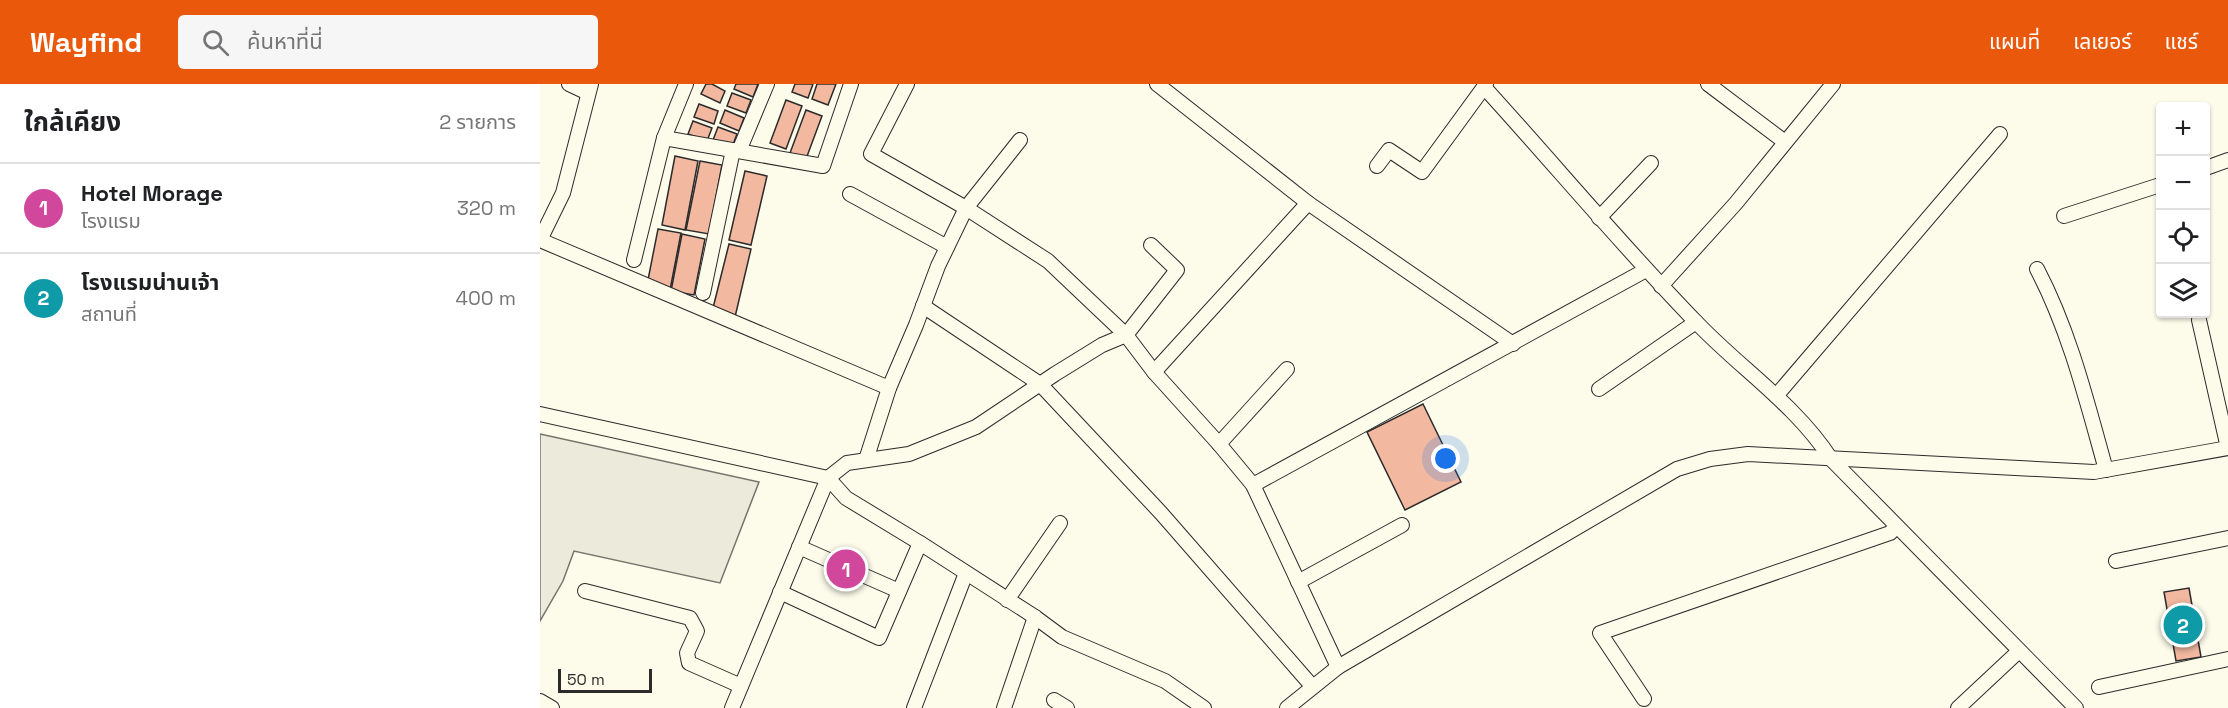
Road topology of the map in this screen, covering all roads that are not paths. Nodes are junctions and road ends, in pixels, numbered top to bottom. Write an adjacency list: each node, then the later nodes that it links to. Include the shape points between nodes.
1 (569, 84): 10 (street)
2 (686, 84): 12 (street)
3 (767, 84): 15 (street)
4 (850, 84): 15 (street, via 823,166)
5 (907, 84): 23 (street, via 871,154)
6 (1157, 84): 22 (street)
7 (1708, 84): 14 (street)
8 (1833, 84): 14 (street)
9 (1485, 85): 18 (street, via 1422,172 1389,150); 25 (street)
10 (590, 88): 41 (street, via 563,193 540,240)
11 (2000, 134): 43 (street)
12 (664, 138): 15 (street); 28 (street)
13 (1020, 140): 23 (street)
14 (1785, 142): 31 (street)
15 (736, 151): 32 (street)
16 (2228, 160): 19 (street)
17 (1650, 163): 25 (street)
18 (1377, 166)
19 (2210, 166)
20 (2156, 186): 24 (street)
21 (850, 194): 27 (street)
22 (1308, 203): 37 (street); 39 (street)
23 (966, 208): 27 (street); 36 (street, via 1048,261)
24 (2064, 216)
25 (1599, 218): 30 (street)
26 (1151, 245): 36 (street, via 1178,270)
27 (947, 248): 33 (street)
28 (634, 260)
29 (2037, 269): 49 (street, via 2055,304)
30 (1646, 270): 31 (street); 37 (street)
31 (1661, 286): 35 (street)
32 (703, 292)
33 (923, 306): 40 (street); 41 (street)
34 (2199, 320): 46 (street)
35 (1696, 322): 42 (street); 43 (street)
36 (1126, 335): 39 (street); 40 (street, via 1102,345)
37 (1513, 344): 51 (street)
38 (1287, 369): 45 (street)
39 (1154, 372): 45 (street)
40 (1040, 384): 48 (street, via 976,427 909,454); 70 (street, via 1161,513)
41 (889, 388): 48 (street)
42 (1599, 389)
43 (1776, 396): 47 (street, via 1816,436)
44 (540, 414): 50 (street)
45 (1219, 444): 51 (street)
46 (2228, 448): 49 (street)
47 (1830, 459): 49 (street); 54 (street); 68 (street, via 1748,454 1677,469)
48 (866, 460): 50 (street, via 847,463)
49 (2106, 470)
50 (828, 478): 56 (street, via 846,498); 57 (street)
51 (1253, 485): 60 (street)
52 (1060, 523): 64 (street)
53 (1402, 525): 60 (street)
54 (1896, 527): 66 (street); 72 (street, via 1890,533 1600,633)
55 (2228, 538): 58 (street)
56 (920, 543): 59 (street); 62 (street)
57 (799, 547): 62 (street); 63 (street)
58 (2115, 561)
59 (966, 573): 64 (street); 77 (street)
60 (1298, 582): 68 (street)
61 (585, 591): 69 (street, via 690,618 697,631 687,653 689,663)
62 (899, 591): 63 (street, via 879,638)
63 (780, 592): 69 (street)
64 (1007, 600): 65 (street)
65 (1035, 617): 78 (street); 80 (street, via 1062,637 1165,681)
66 (2019, 651): 82 (street); 83 (street)
67 (2228, 659): 71 (street)
68 (1338, 667): 70 (street)
69 (741, 686): 76 (street)
70 (1312, 686): 81 (street)
71 (2098, 687)
72 (1644, 699)
73 (1054, 700): 79 (street)
74 (540, 701): 75 (street)
75 (552, 708)
76 (732, 708)
77 (914, 708)
78 (1004, 708)
79 (1067, 708)
80 (1204, 708)
81 (1287, 708)
82 (1958, 708)
83 (2076, 708)

